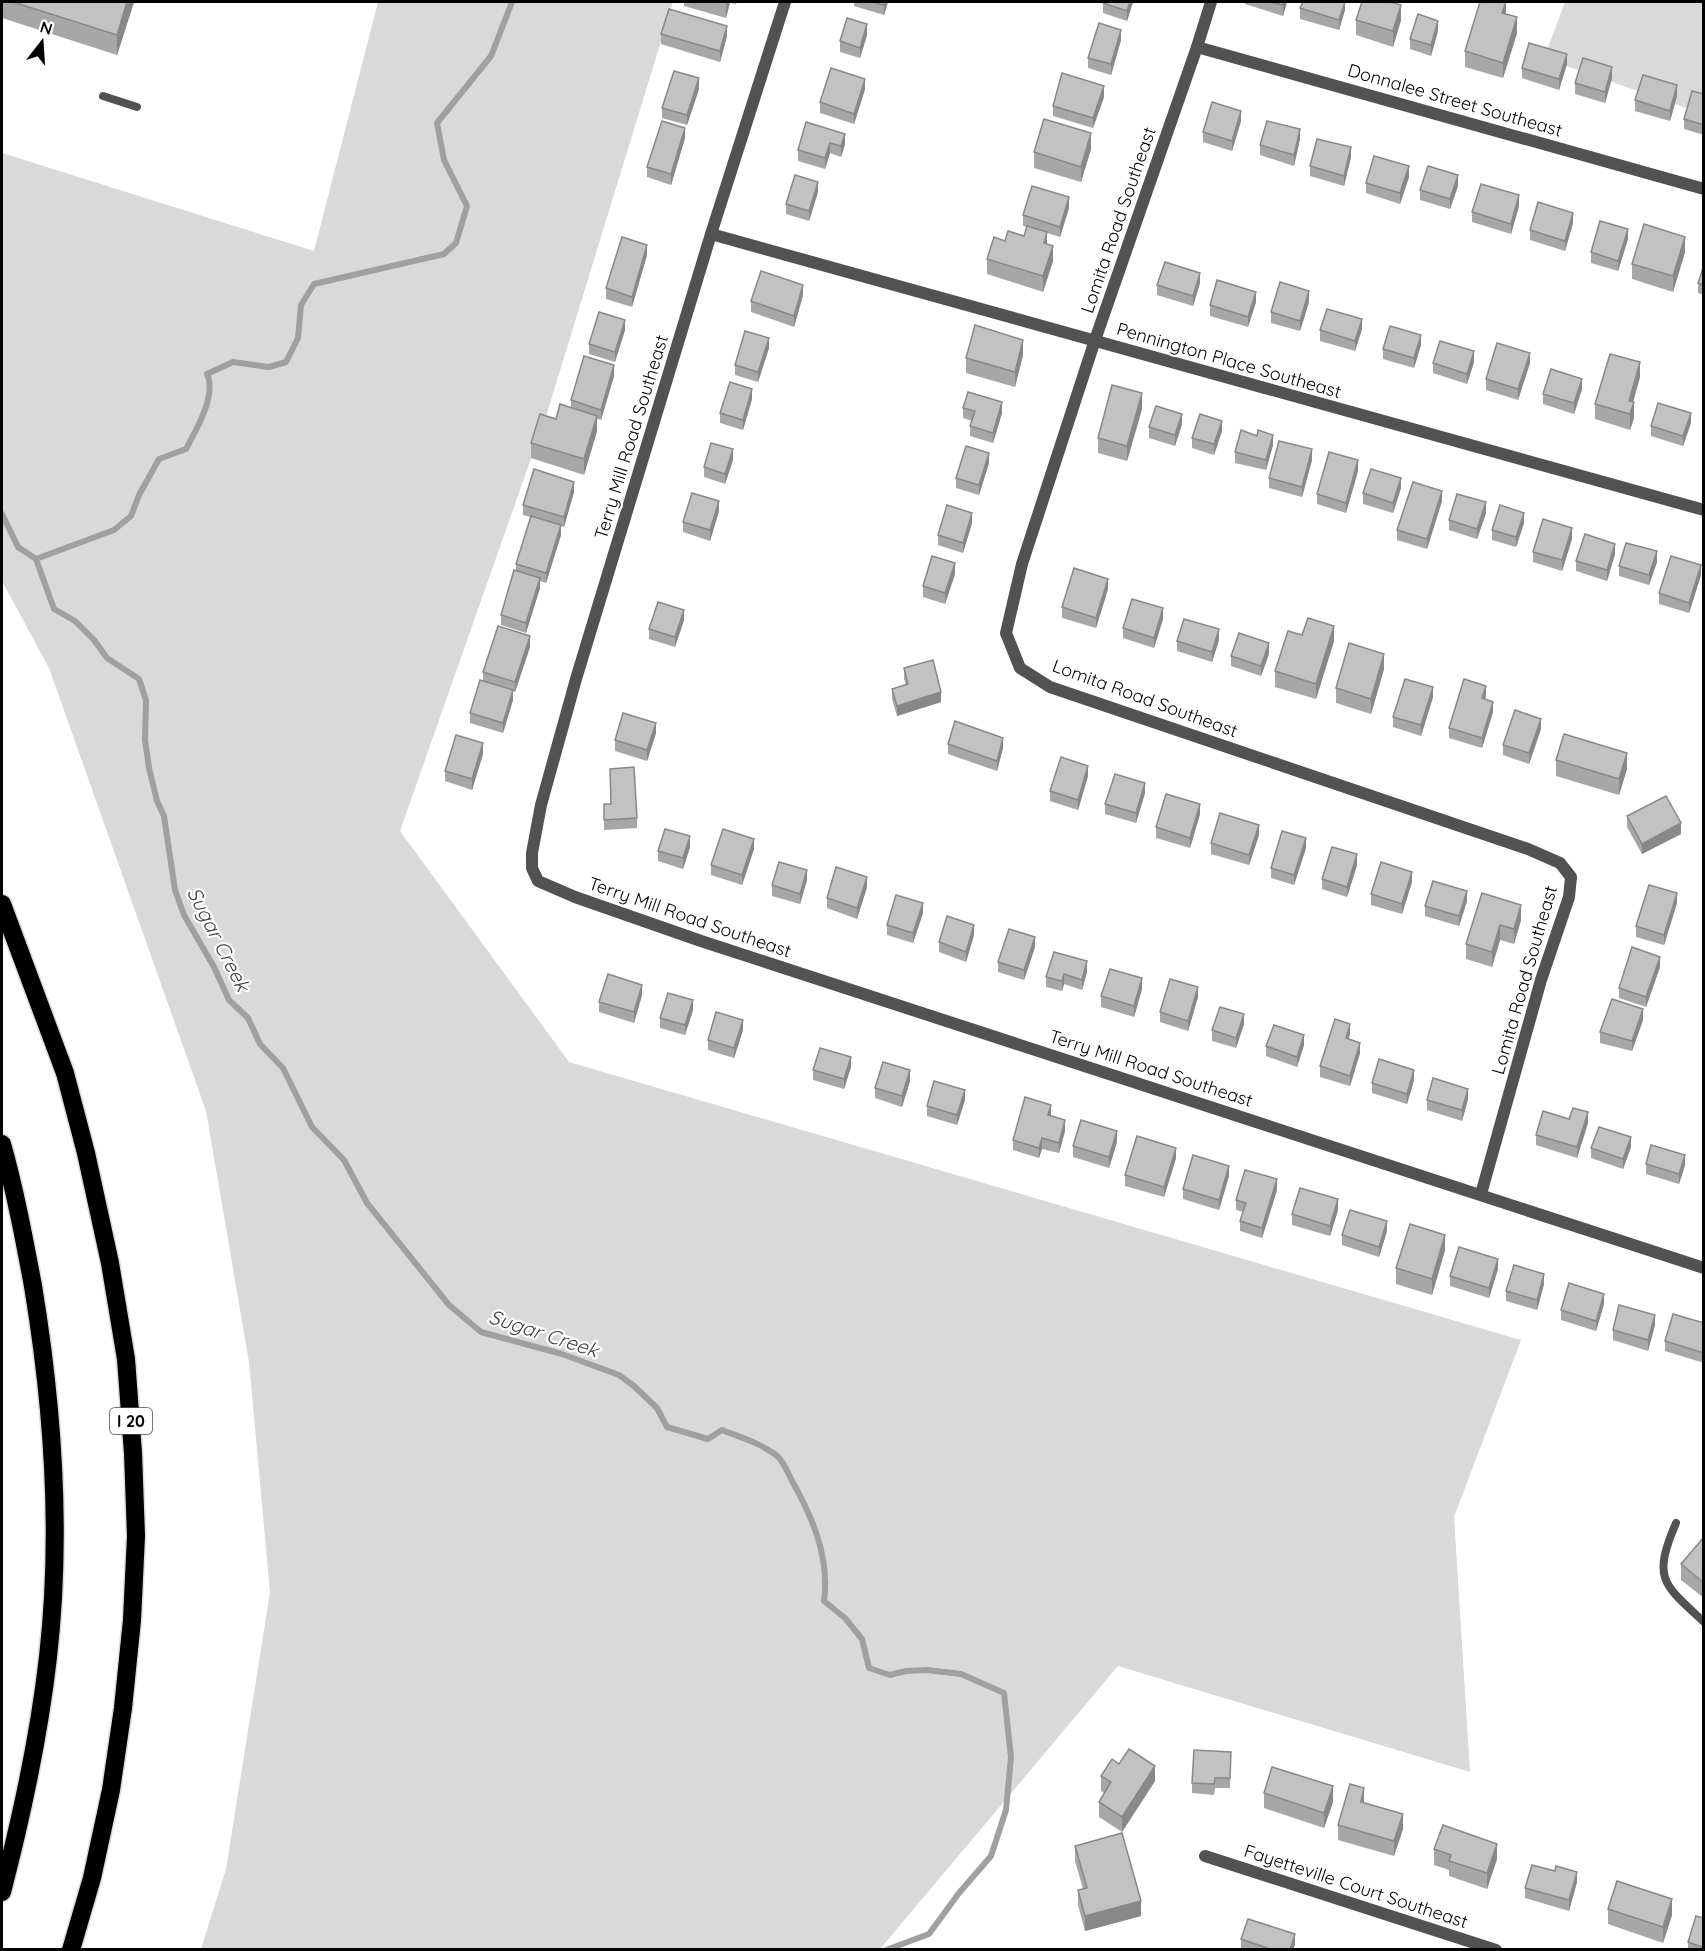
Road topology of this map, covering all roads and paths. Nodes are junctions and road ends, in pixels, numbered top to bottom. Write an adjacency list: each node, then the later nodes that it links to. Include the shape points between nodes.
1 (785, 2): 7 (street, Terry Mill Road Southeast)
2 (1211, 2): 3 (street, Lomita Road Southeast)
3 (1197, 47): 6 (street, Donnalee Street Southeast); 8 (street, Lomita Road Southeast)
4 (103, 96): 5 (lane)
5 (137, 107)
6 (1704, 189)
7 (711, 234): 8 (street, Pennington Place Southeast); 12 (street, Terry Mill Road Southeast, via 541,805 532,853 532,868 538,881 701,941)
8 (1095, 340): 9 (street, Pennington Place Southeast); 12 (street, Lomita Road Southeast, via 1022,564 1006,633 1020,668 1050,687 1528,849 1560,863 1571,877 1569,897 1541,980)
9 (1704, 510)
10 (2, 904): 18 (highway, I 20, via 65,1073 86,1153 126,1359 132,1441 136,1536 123,1708 111,1790)
11 (2, 1144): 17 (highway, via 39,1322 54,1486 53,1574 39,1726)
12 (1481, 1194): 13 (street, Terry Mill Road Southeast)
13 (1704, 1268)
14 (1676, 1523): 15 (lane, via 1663,1568 1669,1589)
15 (1704, 1622)
16 (1205, 1856): 19 (street, Fayetteville Court Southeast)
17 (2, 1892)
18 (71, 1950)
19 (1497, 1950)

